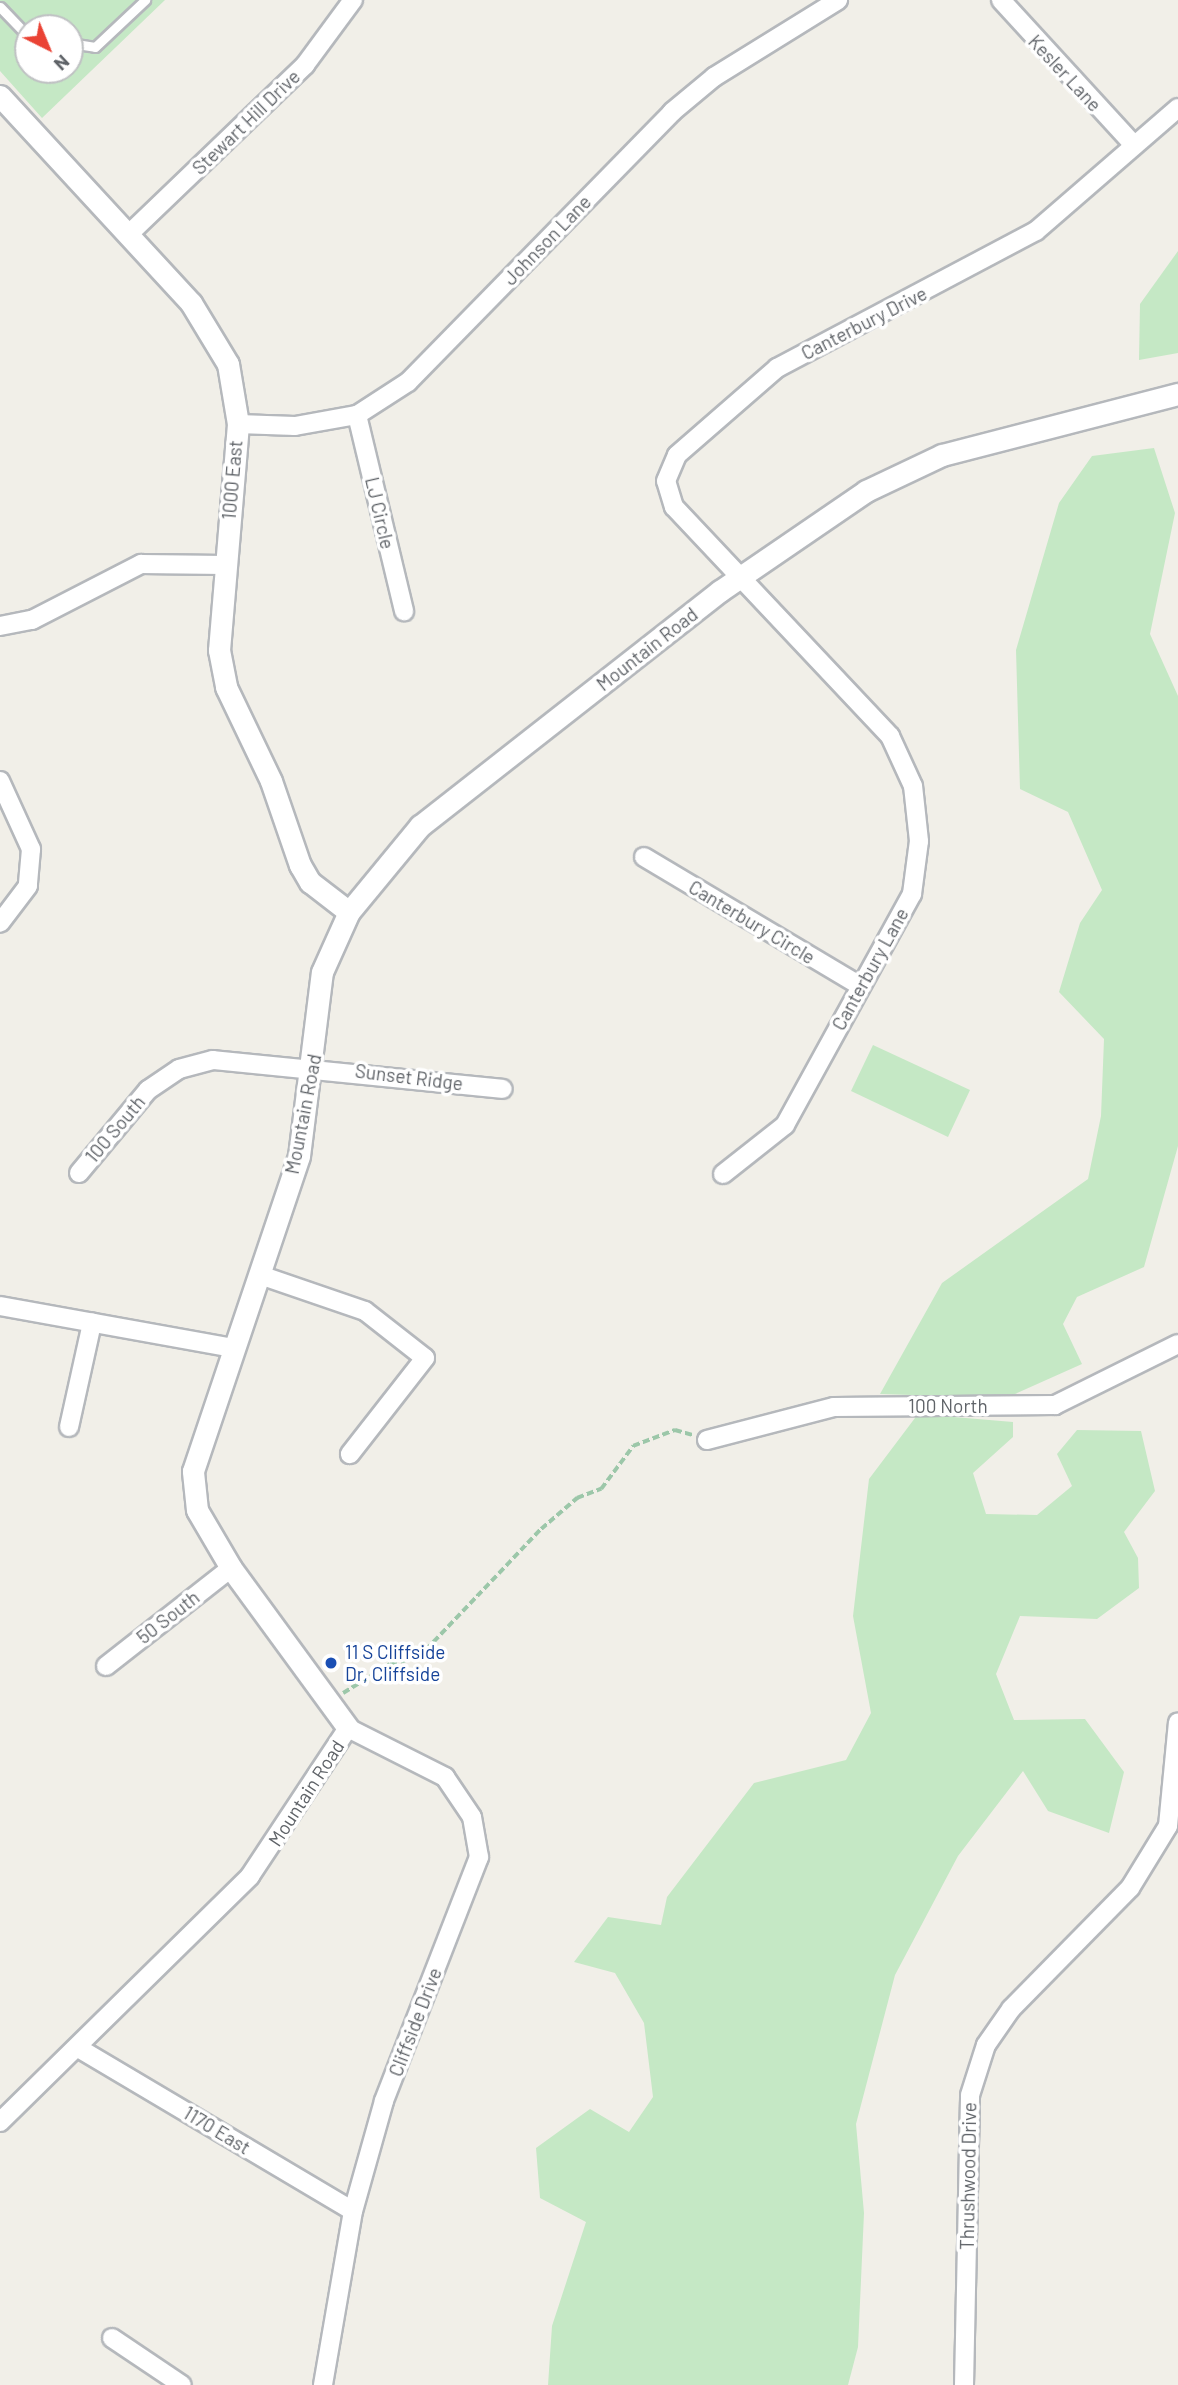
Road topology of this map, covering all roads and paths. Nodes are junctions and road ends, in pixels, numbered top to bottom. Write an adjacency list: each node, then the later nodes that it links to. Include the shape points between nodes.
1 (145, 0): 7 (lane, via 95,47)
2 (353, 0): 11 (street, Stewart Hill Drive, via 305,65)
3 (838, 0): 13 (street, Johnson Lane, via 714,77 672,112 408,382)
4 (1001, 0): 10 (street, Kesler Lane)
5 (0, 7): 6 (lane)
6 (14, 22)
7 (84, 45)
8 (0, 96): 11 (street, 1000 East)
9 (1178, 108): 10 (street, Canterbury Drive)
10 (1132, 143): 16 (street, Canterbury Drive, via 1036,231 777,368 677,455 666,481 674,507)
11 (129, 234): 14 (street, 1000 East, via 211,330 228,363)
12 (1178, 394): 16 (street, Mountain Road, via 942,455 866,491)
13 (357, 415): 14 (street, Johnson Lane, via 295,426); 17 (street, LJ Circle)
14 (237, 424): 15 (street, 1000 East)
15 (225, 565): 18 (street, via 141,564 32,620); 21 (street, 1000 East, via 219,650 226,687 271,781 300,865 310,882)
16 (739, 579): 21 (street, Mountain Road, via 420,826); 23 (street, Canterbury Lane, via 890,736 913,786 919,841 912,894)
17 (404, 611)
18 (0, 626)
19 (0, 781): 22 (street, via 31,849 28,886)
20 (644, 857): 23 (street, Canterbury Circle)
21 (348, 912): 24 (street, Mountain Road, via 322,972)
22 (0, 923)
23 (860, 986): 27 (street, Canterbury Lane, via 785,1125)
24 (314, 1065): 25 (street, Sunset Ridge); 26 (street, 100 South, via 213,1060 179,1069 148,1090); 28 (street, Mountain Road, via 299,1156)
25 (503, 1088)
26 (79, 1172)
27 (723, 1174)
28 (260, 1275): 32 (street, Mountain Road); 35 (street, via 365,1311 425,1358)
29 (0, 1306): 30 (street)
30 (92, 1324): 32 (street); 33 (street)
31 (1178, 1344): 34 (street, 100 North, via 1055,1405 834,1407)
32 (233, 1348): 36 (street, Mountain Road, via 193,1471 197,1510)
33 (69, 1427)
34 (707, 1440): 38 (path, via 676,1430 633,1446 601,1489 577,1498 541,1529 419,1657 390,1664)
35 (350, 1454)
36 (231, 1568): 37 (street, 50 South); 38 (street, Mountain Road)
37 (106, 1667)
38 (329, 1703): 40 (street, Mountain Road)
39 (1178, 1722): 41 (street, Thrushwood Drive)
40 (348, 1728): 42 (street, Mountain Road, via 250,1876); 44 (street, Cliffside Drive, via 445,1777 472,1817 479,1857 384,2101)
41 (1173, 1828): 48 (street, Thrushwood Drive, via 1130,1888 1011,2009 986,2045 970,2095)
42 (80, 2049): 43 (street, Mountain Road); 44 (street, 1170 East)
43 (0, 2122)
44 (353, 2211): 47 (street, Cliffside Drive)
45 (112, 2338): 46 (street)
46 (182, 2385)
47 (323, 2385)
48 (964, 2385)

